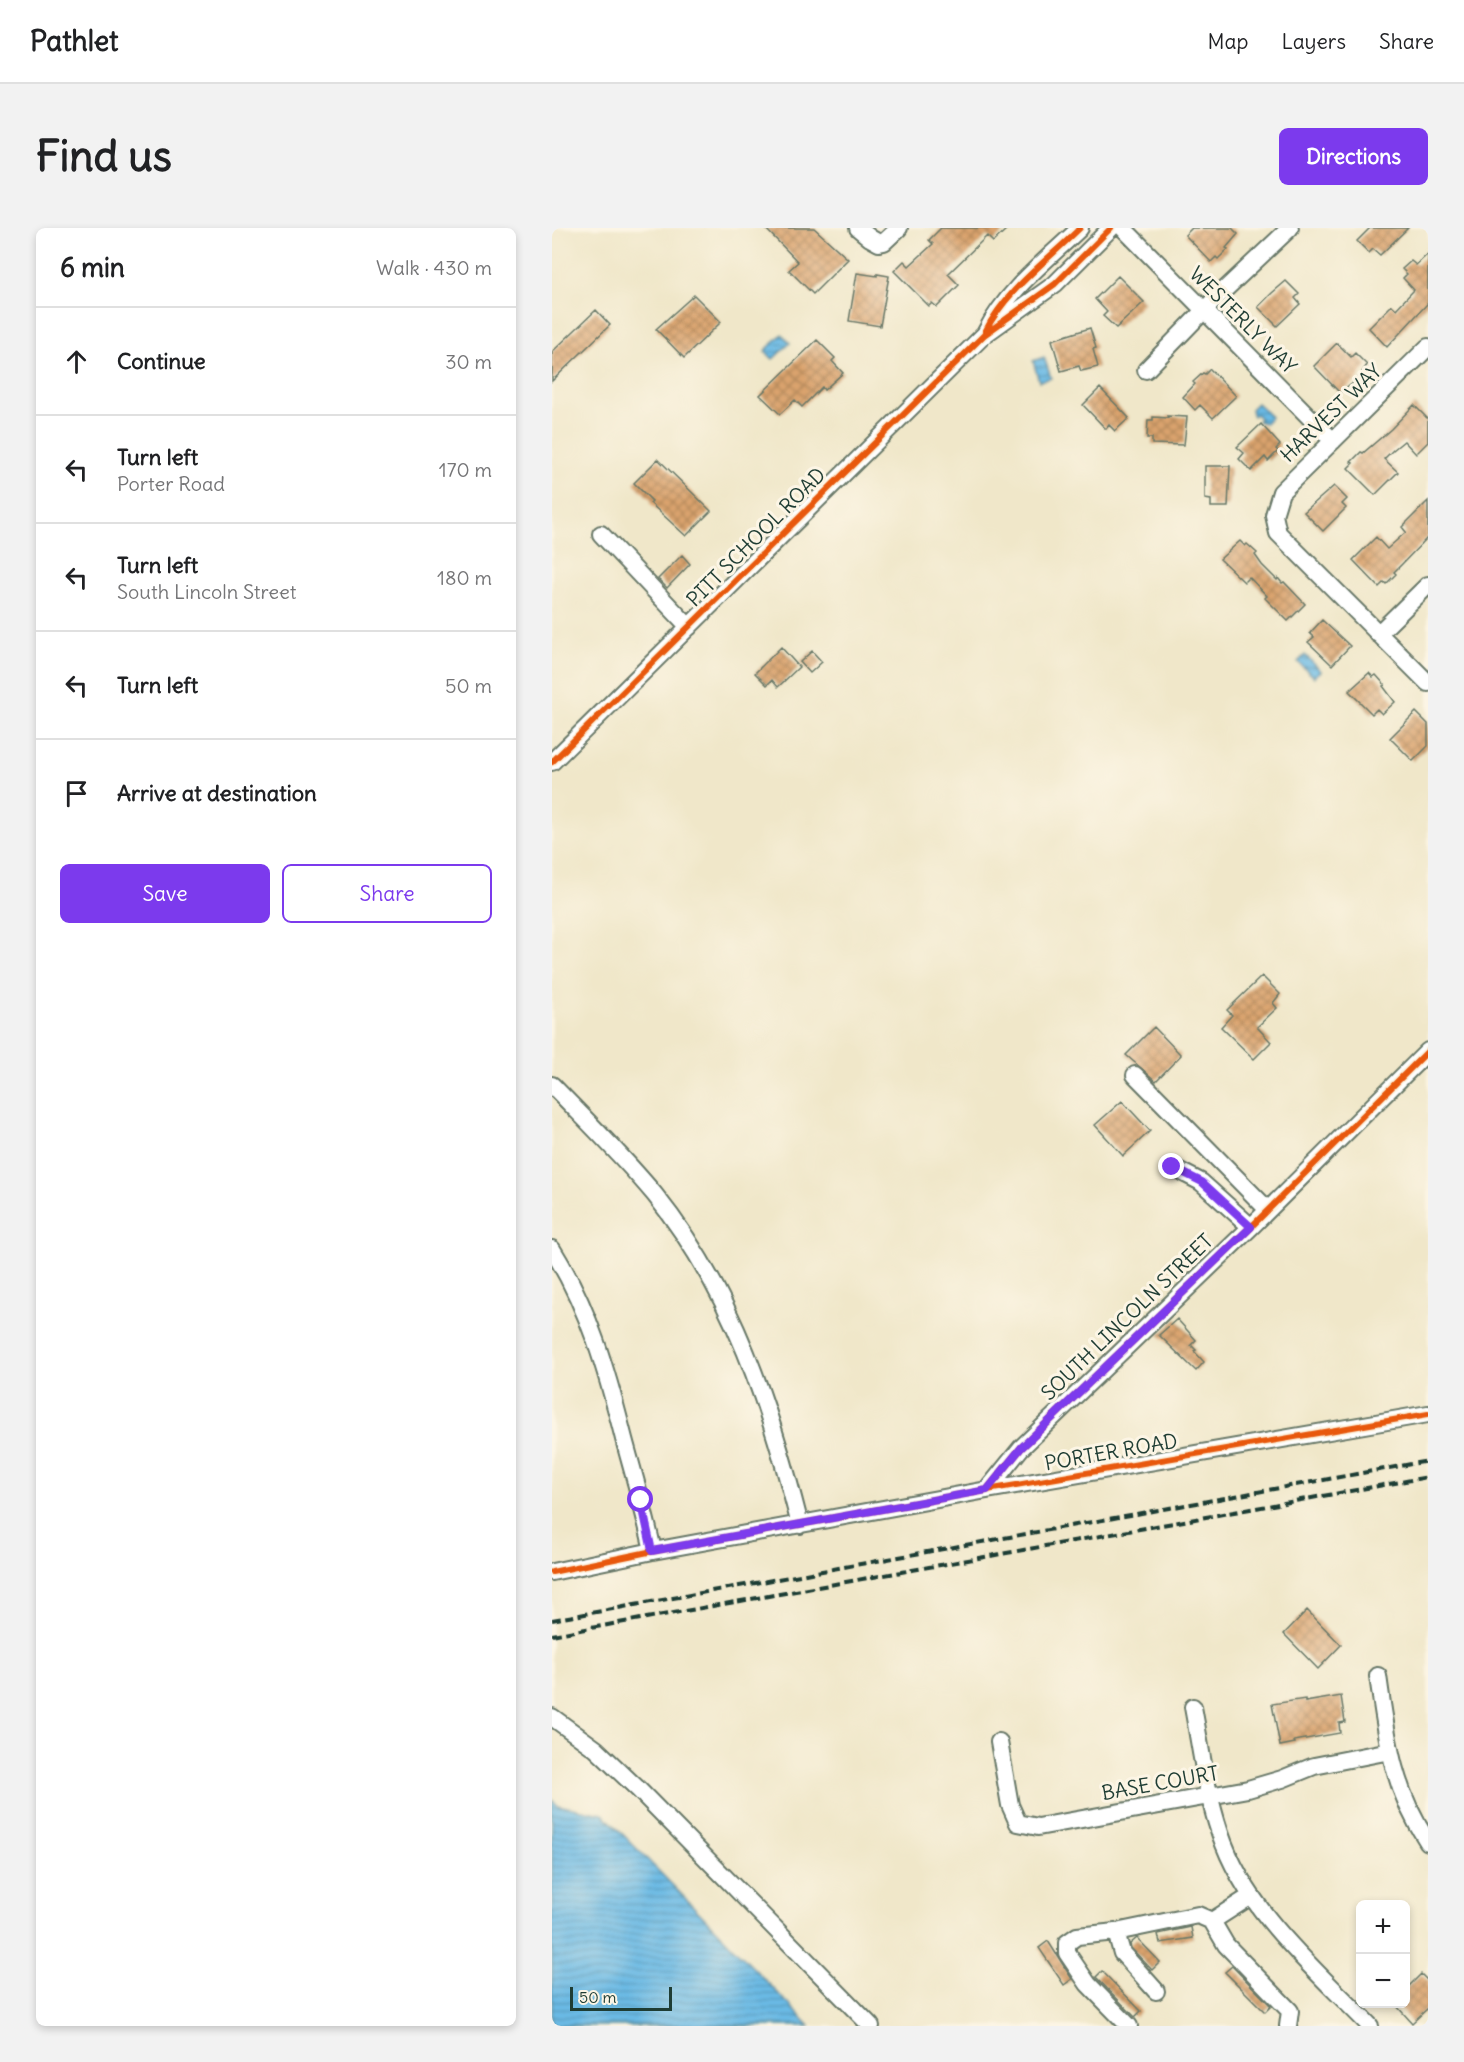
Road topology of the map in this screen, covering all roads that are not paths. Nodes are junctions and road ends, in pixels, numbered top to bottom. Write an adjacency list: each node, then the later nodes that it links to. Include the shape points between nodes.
1 (858, 228): 2 (street, via 879,243)
2 (899, 228)
3 (1080, 228): 8 (street, PITT SCHOOL ROAD, via 995,313)
4 (1111, 228): 8 (street, PITT SCHOOL ROAD, via 1055,284)
5 (1124, 228): 7 (street, WESTERLY WAY)
6 (1290, 228): 7 (street)
7 (1204, 311): 10 (street); 11 (street, WESTERLY WAY)
8 (984, 335): 14 (street, PITT SCHOOL ROAD)
9 (1428, 347): 11 (street, HARVEST WAY)
10 (1146, 370)
11 (1333, 441): 15 (street, HARVEST WAY, via 1281,492 1274,515 1278,533)
12 (601, 534): 14 (street)
13 (1428, 585): 15 (street)
14 (689, 627): 17 (street, PITT SCHOOL ROAD)
15 (1378, 634): 16 (street)
16 (1428, 683)
17 (552, 762)
18 (1428, 1052): 22 (street, SOUTH LINCOLN STREET)
19 (1135, 1075): 22 (street)
20 (552, 1085): 27 (street, via 655,1196 718,1291 759,1382)
21 (1172, 1167): 23 (street, via 1202,1182)
22 (1268, 1210): 23 (street, SOUTH LINCOLN STREET)
23 (1251, 1227): 26 (street, SOUTH LINCOLN STREET, via 1021,1448)
24 (552, 1249): 28 (street, via 577,1293 597,1343)
25 (1428, 1414): 26 (street, PORTER ROAD)
26 (987, 1490): 27 (street, PORTER ROAD)
27 (801, 1525): 28 (street, PORTER ROAD)
28 (652, 1551): 29 (street, PORTER ROAD)
29 (552, 1572)
30 (1378, 1676): 34 (street)
31 (1193, 1707): 35 (street)
32 (552, 1717): 41 (street, via 596,1749 638,1789)
33 (999, 1742): 35 (street, BASE COURT, via 1010,1805 1018,1823 1038,1827)
34 (1390, 1751): 35 (street, BASE COURT, via 1314,1766 1248,1789); 36 (street, via 1412,1818)
35 (1209, 1796): 37 (street, via 1220,1834)
36 (1428, 1842)
37 (1251, 1896): 38 (street); 44 (street, via 1268,1920)
38 (1212, 1921): 39 (street, via 1197,1915); 43 (street, via 1226,1945 1290,2011)
39 (1116, 1932): 40 (street, via 1122,1953); 42 (street, via 1077,1936 1067,1943 1067,1953 1088,1984)
40 (1156, 1991)
41 (872, 2026)
42 (1129, 2026)
43 (1288, 2026)
44 (1370, 2026)

